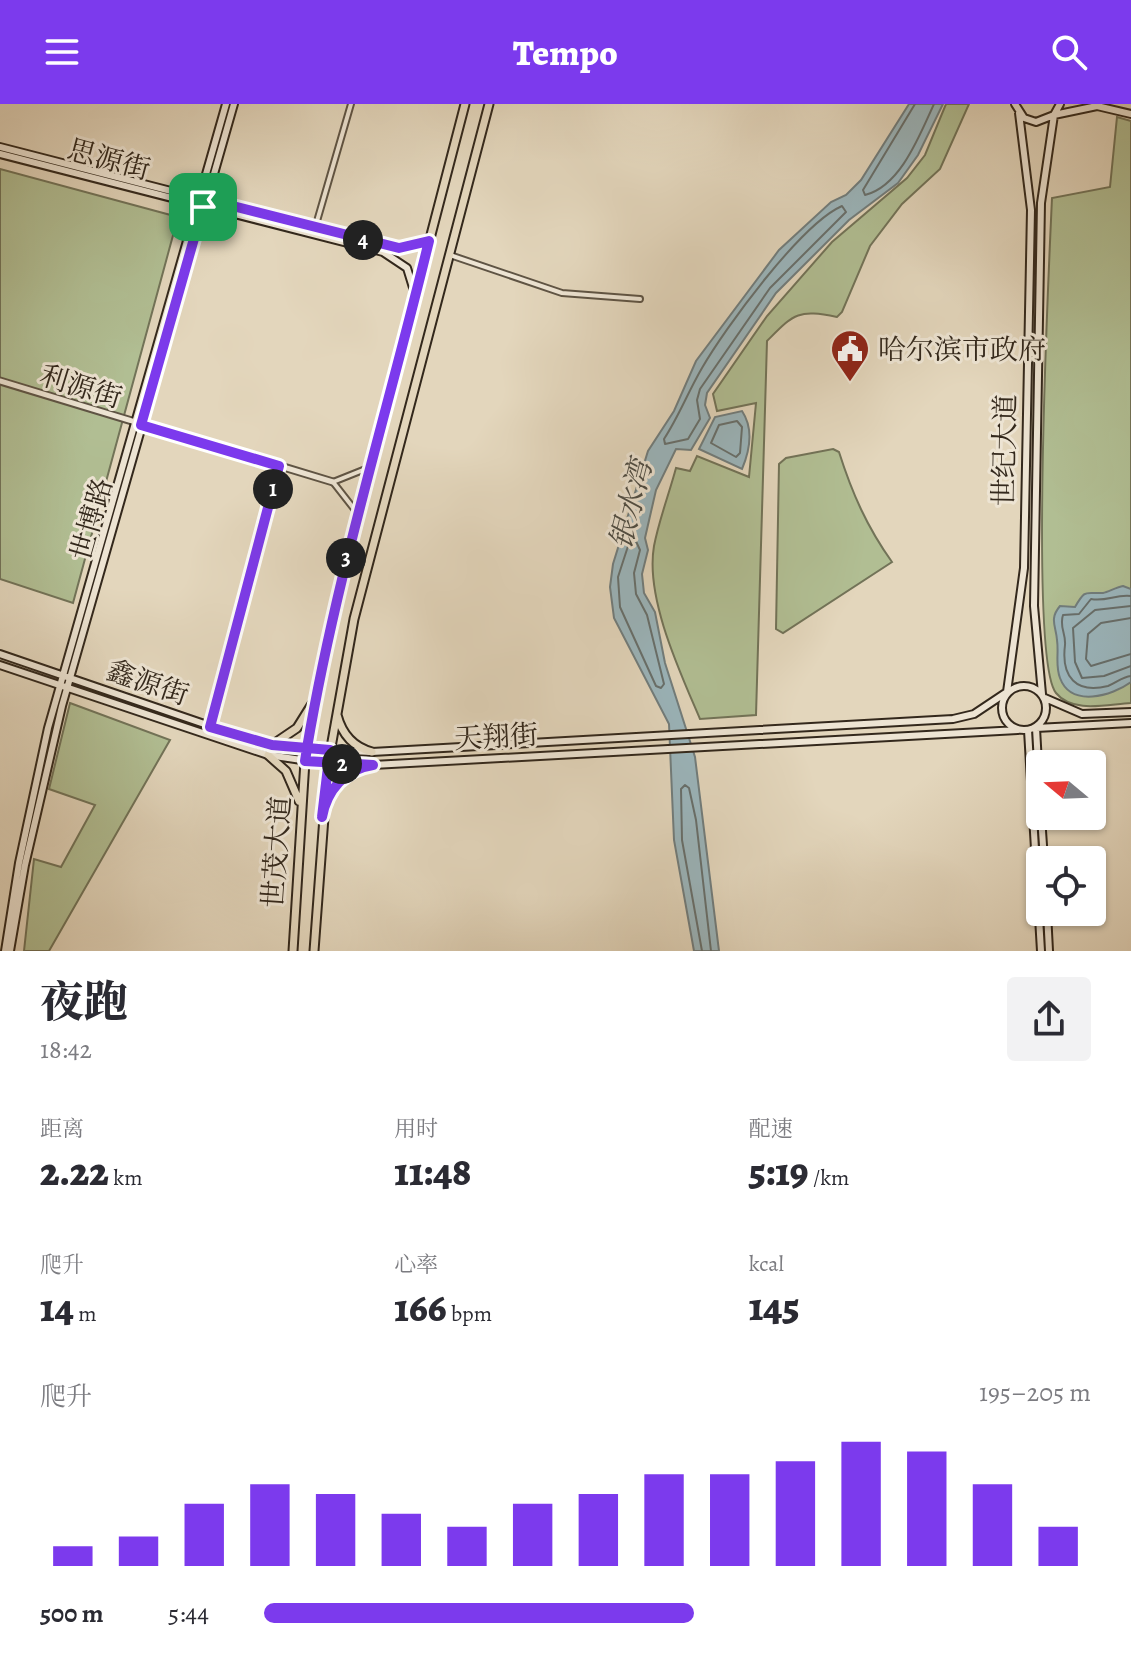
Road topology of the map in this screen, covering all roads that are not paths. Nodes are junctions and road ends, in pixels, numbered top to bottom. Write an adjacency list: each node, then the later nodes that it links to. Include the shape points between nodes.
1 (226, 104): 13 (main road, 世博路)
2 (234, 104): 13 (main road, 世博路)
3 (351, 104): 14 (street)
4 (465, 104): 15 (main road, 世茂大道)
5 (489, 104): 16 (main road, 世茂大道)
6 (1015, 104): 8 (main road, 世纪大道)
7 (1060, 104): 10 (main road)
8 (1019, 113): 10 (main road, via 1036,122); 29 (main road, 世纪大道, via 1031,241 1024,568)
9 (1131, 114): 10 (main road, via 1097,106)
10 (1054, 115): 30 (main road, 世纪大道, via 1041,203 1034,606)
11 (0, 147): 13 (main road, 思源街)
12 (0, 154): 13 (main road, 思源街)
13 (201, 202): 14 (main road, 思源街); 17 (main road, 思源街, via 388,253 407,268); 20 (main road, 世博路)
14 (315, 228): 15 (main road, 思源街, via 399,248)
15 (429, 241): 17 (main road, 世茂大道)
16 (448, 254): 18 (street, via 562,293); 32 (main road, 世茂大道, via 354,619)
17 (416, 295): 22 (main road, 世茂大道)
18 (640, 299)
19 (0, 381): 20 (street, 利源街)
20 (138, 424): 21 (street, 利源街); 27 (main road, 世博路)
21 (279, 466): 23 (street, 利源街); 35 (street)
22 (370, 468): 23 (street); 24 (main road, 世茂大道)
23 (333, 482): 24 (street)
24 (358, 514): 31 (main road, 世茂大道)
25 (0, 654): 27 (main road, 鑫源街)
26 (0, 665): 28 (main road, 鑫源街)
27 (66, 677): 28 (main road, 世博路); 35 (main road, 鑫源街)
28 (64, 686): 43 (main road, 鑫源街); 50 (main road, 世博路, via 36,778)
29 (1007, 692): 30 (main road, via 1026,685); 37 (main road, via 1004,717); 42 (main road, 天翔街, via 974,714 953,719)
30 (1043, 696): 33 (main road, via 1082,714); 36 (main road, via 1045,715)
31 (315, 699): 38 (main road, via 297,728); 39 (main road, 世茂大道)
32 (338, 703): 40 (main road, 世茂大道); 42 (main road, via 341,728 355,744)
33 (1131, 712)
34 (1131, 723): 36 (main road)
35 (210, 727): 38 (main road, 鑫源街)
36 (1032, 729): 37 (main road); 41 (main road); 53 (main road)
37 (1018, 730): 46 (main road, 天翔街)
38 (272, 745): 39 (main road, 鑫源街)
39 (307, 748): 40 (main road, 鑫源街); 44 (main road, 世茂大道)
40 (330, 750): 42 (main road, 天翔街); 45 (main road, 世茂大道)
41 (1034, 750)
42 (372, 752)
43 (268, 755): 44 (main road, 鑫源街); 47 (main road, via 292,780)
44 (305, 761): 45 (main road, 鑫源街); 47 (main road, 世茂大道)
45 (328, 764): 46 (main road, 天翔街); 48 (main road, 世茂大道)
46 (373, 765): 48 (main road, via 356,769 337,783)
47 (301, 807): 51 (main road, 世茂大道)
48 (322, 817): 52 (main road, 世茂大道)
49 (1048, 926): 54 (main road)
50 (8, 951)
51 (293, 951)
52 (314, 951)
53 (1041, 951)
54 (1049, 951)

